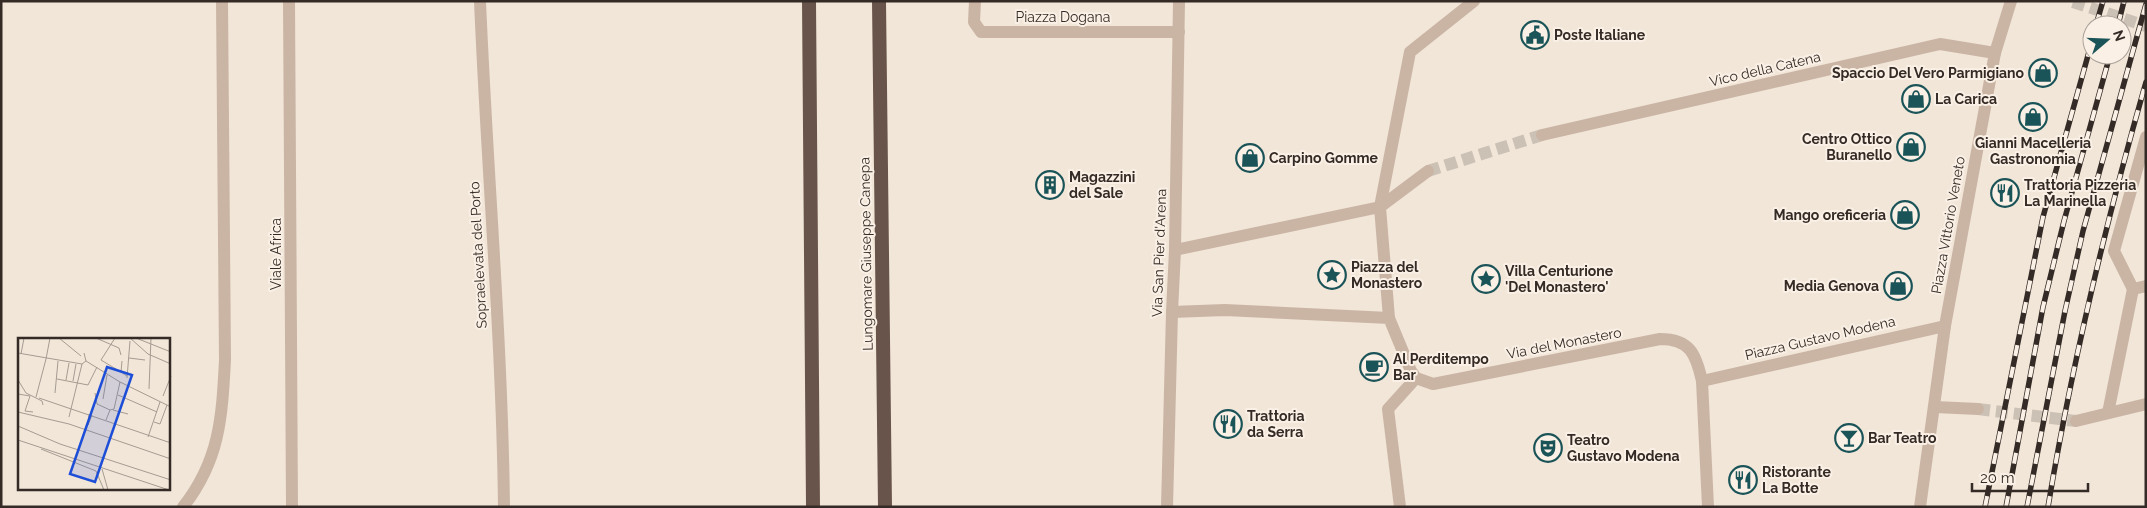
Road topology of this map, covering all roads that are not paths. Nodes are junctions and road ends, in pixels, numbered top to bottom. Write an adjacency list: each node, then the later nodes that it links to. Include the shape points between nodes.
1 (222, 1): 28 (street, via 226,350 222,410 215,448 202,478)
2 (289, 1): 29 (street, Viale Africa)
3 (480, 1): 30 (street, Sopraelevata del Porto, via 497,306)
4 (809, 1): 31 (highway)
5 (879, 1): 32 (highway, Lungomare Giuseppe Canepa)
6 (975, 1): 10 (street, Piazza Dogana, via 974,22 981,32)
7 (1179, 1): 10 (street, Via San Pier d'Arena)
8 (1474, 1): 15 (street, via 1410,52)
9 (2010, 1): 11 (street, Piazza Vittorio Veneto)
10 (1179, 32): 16 (street, Via San Pier d'Arena)
11 (1995, 53): 12 (street, Vico della Catena, via 1940,44); 20 (street, Piazza Vittorio Veneto)
12 (1542, 135)
13 (2146, 137): 17 (street, via 2114,251)
14 (1428, 171): 15 (street)
15 (1380, 207): 16 (street); 19 (street)
16 (1176, 250): 18 (street, Via San Pier d'Arena)
17 (2140, 288): 26 (street)
18 (1172, 312): 19 (street, via 1225,310); 33 (street, Via San Pier d'Arena)
19 (1389, 318): 21 (street, via 1410,371)
20 (1945, 326): 22 (street, Piazza Gustavo Modena); 24 (street, Piazza Vittorio Veneto)
21 (1416, 378): 22 (street, Via del Monastero, via 1433,384 1670,339 1679,341 1692,352); 34 (street, via 1388,409)
22 (1702, 380): 35 (street, Via del Monastero)
23 (2146, 404): 26 (street)
24 (1935, 407): 25 (street); 36 (street, Piazza Vittorio Veneto)
25 (1978, 409)
26 (2108, 413): 27 (street)
27 (2076, 421)
28 (183, 507)
29 (292, 507)
30 (504, 507)
31 (812, 507)
32 (884, 507)
33 (1167, 507)
34 (1400, 507)
35 (1708, 507)
36 (1920, 507)

